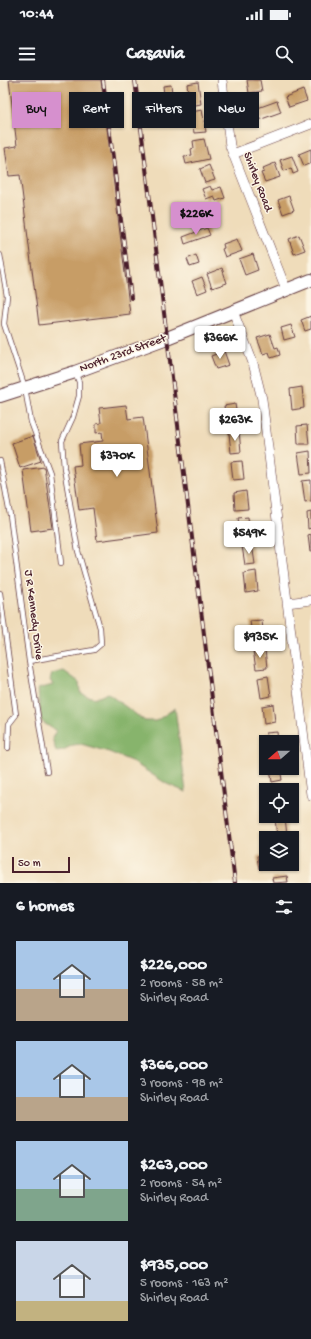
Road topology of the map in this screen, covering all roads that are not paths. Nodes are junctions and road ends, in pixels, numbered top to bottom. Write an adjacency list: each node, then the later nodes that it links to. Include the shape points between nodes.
1 (222, 80): 3 (street, Shirley Road)
2 (311, 124): 3 (street)
3 (233, 154): 6 (street, Shirley Road)
4 (0, 255): 9 (lane, via 7,296 4,324)
5 (311, 280): 6 (main road, North 23rd Street)
6 (286, 289): 7 (main road, North 23rd Street)
7 (233, 311): 8 (main road, North 23rd Street); 15 (street, via 253,363 262,398)
8 (75, 372): 9 (main road, North 23rd Street); 16 (lane, via 79,382 79,396 62,441 64,468 78,551 100,628 101,644 94,650)
9 (25, 388): 10 (main road, North 23rd Street); 12 (lane, via 31,422 50,473)
10 (0, 396)
11 (0, 461): 16 (lane, J R Kennedy Drive, via 10,515)
12 (61, 563)
13 (0, 593): 17 (lane, via 16,715 9,724)
14 (311, 600): 15 (street)
15 (287, 603): 19 (street)
16 (29, 661): 18 (lane, J R Kennedy Drive)
17 (8, 748)
18 (47, 772)
19 (311, 795)

